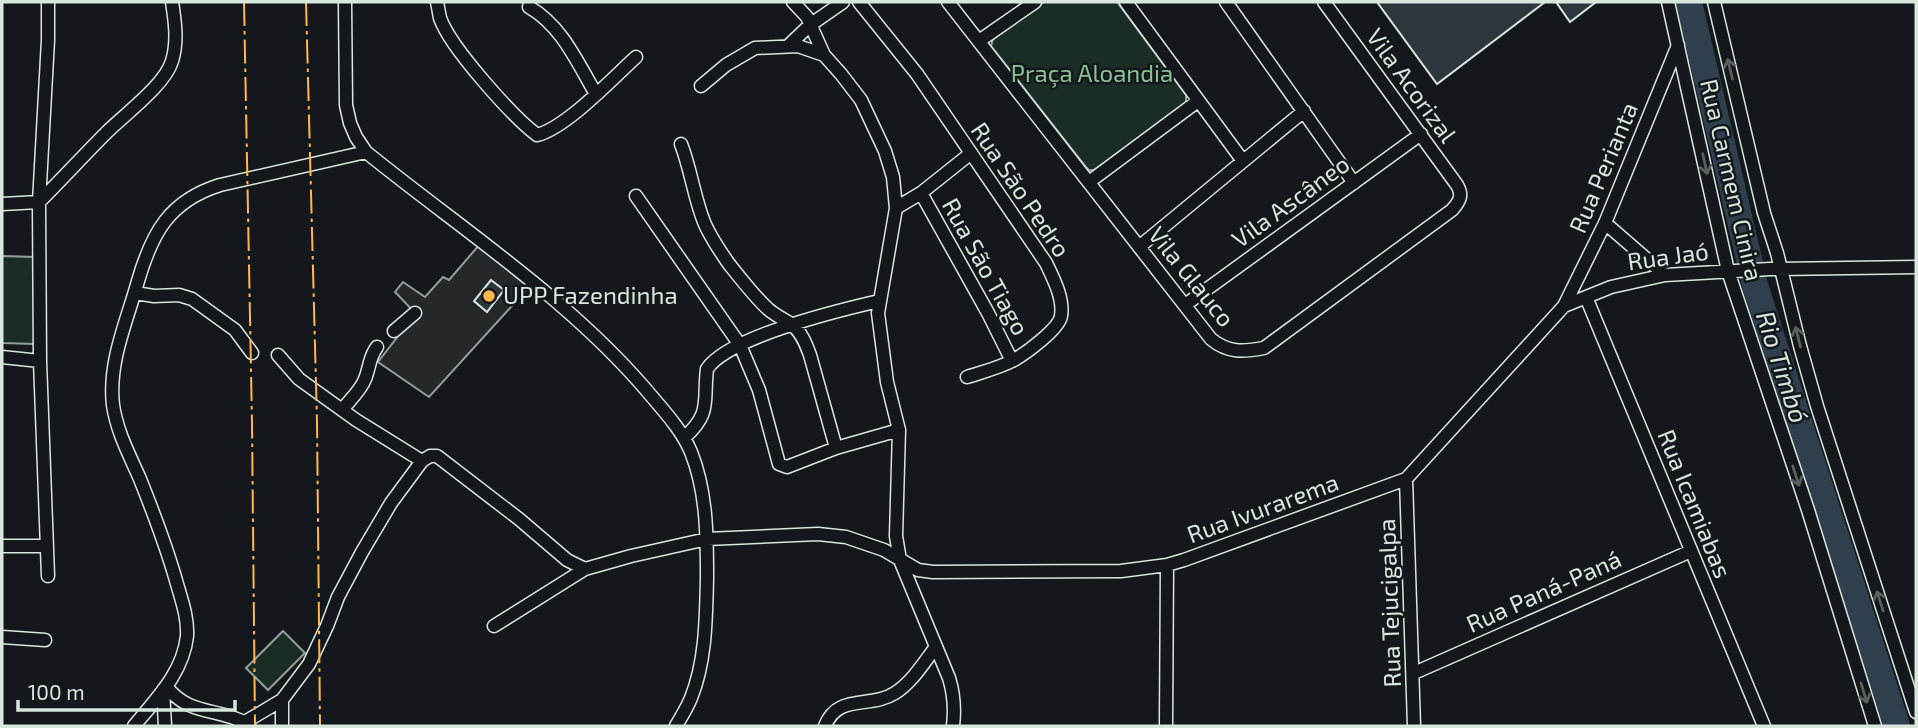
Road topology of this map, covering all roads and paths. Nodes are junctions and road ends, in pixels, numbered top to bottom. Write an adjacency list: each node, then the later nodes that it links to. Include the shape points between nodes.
1 (48, 2): 36 (street)
2 (172, 2): 36 (street, via 175,47 164,76)
3 (345, 2): 28 (street, via 346,105)
4 (437, 2): 23 (street, via 450,37 524,126 537,135 553,130)
5 (793, 2): 16 (street)
6 (843, 2): 16 (street)
7 (859, 2): 29 (street, Rua São Pedro, via 916,74)
8 (948, 2): 17 (street, Vila Glauco)
9 (1035, 2): 17 (street)
10 (1126, 2): 24 (street)
11 (1226, 2): 25 (street)
12 (1324, 2): 26 (street, Vila Acorizal)
13 (1668, 2): 18 (street, Rua Carmem Cinira)
14 (1714, 2): 42 (street, Rua Carmem Cinira, one-way to 14)
15 (529, 7): 23 (street, via 559,32)
16 (810, 25): 19 (street); 20 (street)
17 (979, 41): 31 (street, Vila Glauco)
18 (1678, 45): 39 (street, Rua Perianta); 43 (street, Rua Carmem Cinira, one-way to 43)
19 (788, 46): 20 (street); 22 (street, via 755,48)
20 (824, 55): 38 (street, via 860,100 885,150)
21 (636, 57): 23 (street)
22 (701, 86)
23 (596, 94)
24 (1198, 101): 30 (street); 31 (street)
25 (1304, 111): 30 (street); 32 (street)
26 (1421, 134): 32 (street, Vila Ascâneo); 35 (street, Vila Acorizal)
27 (681, 144): 51 (street, via 704,224 715,244 766,307)
28 (366, 152): 45 (street, via 219,185 192,196 157,231); 61 (street, via 481,240 587,330 630,371)
29 (970, 154): 33 (street); 57 (street, Rua São Pedro, via 1057,285 1062,316 1058,325)
30 (1243, 161): 40 (street)
31 (1089, 182): 40 (street, Vila Glauco)
32 (1354, 183): 48 (street, Vila Ascâneo)
33 (920, 192): 38 (street); 57 (street, Rua São Tiago)
34 (636, 196): 52 (street)
35 (1461, 196): 48 (street, Vila Glauco, via 1452,210 1264,348 1232,351 1220,346)
36 (39, 202): 37 (street); 56 (street)
37 (2, 204)
38 (895, 208): 47 (street)
39 (1605, 223): 44 (street); 49 (street, Rua Perianta)
40 (1139, 247): 48 (street, Vila Glauco)
41 (1916, 267): 42 (street, Rua Jaó)
42 (1775, 269): 43 (street, Rua Jaó); 80 (street, Rua Carmem Cinira, one-way to 42)
43 (1733, 271): 44 (street, Rua Jaó); 91 (street, Rua Carmem Cinira, one-way to 91)
44 (1665, 275): 46 (street, Rua Jaó)
45 (135, 293): 53 (street, via 192,299 235,330); 78 (street, via 114,362 113,402 120,437 168,552 187,622 180,662)
46 (1587, 297): 49 (street, Rua Jaó); 68 (street, Rua Icamiabas)
47 (880, 301): 51 (street); 60 (street, via 878,326)
48 (1185, 304)
49 (1564, 306): 64 (street, Rua Ivurarema)
50 (415, 313): 59 (street, via 372,352 365,381)
51 (792, 325): 52 (street); 62 (street, via 810,355)
52 (740, 345): 61 (street, via 706,369 701,420); 62 (street, via 759,390 778,462 787,467)
53 (252, 353)
54 (278, 355): 59 (street, via 299,379)
55 (2, 357): 56 (street)
56 (40, 361): 67 (street)
57 (1012, 361): 58 (street, Rua São Pedro)
58 (967, 377)
59 (342, 410): 63 (street)
60 (899, 429): 62 (street); 69 (street, via 896,536)
61 (684, 438): 65 (street, via 700,481)
62 (836, 448)
63 (426, 458): 71 (street, via 437,456); 79 (street, via 391,503 338,597 309,664)
64 (1406, 479): 70 (street, Rua Ivurarema); 77 (street, Rua Tejucigalpa)
65 (707, 539): 69 (street, Rua Ivurarema, via 846,537); 71 (street, Rua Ivurarema); 85 (street, via 703,651 691,698)
66 (2, 546): 67 (street)
67 (47, 546): 72 (street)
68 (1691, 551): 77 (street, Rua Paná-Paná); 90 (street, Rua Icamiabas)
69 (900, 560): 70 (street, Rua Ivurarema, via 933,572 1121,571); 76 (street)
70 (1167, 565): 88 (street)
71 (584, 569): 73 (street, Rua Ivurarema)
72 (48, 576)
73 (494, 626)
74 (2, 637): 75 (street)
75 (45, 640)
76 (935, 648): 86 (street, via 894,694 841,707); 87 (street, via 953,692)
77 (1413, 673): 89 (street, Rua Tejucigalpa)
78 (165, 688): 81 (street, via 190,706); 82 (street); 83 (street)
79 (282, 700): 81 (street); 84 (street)
80 (1916, 712)
81 (248, 724)
82 (134, 726)
83 (165, 726)
84 (282, 726)
85 (676, 726)
86 (825, 726)
87 (953, 726)
88 (1166, 726)
89 (1414, 726)
90 (1764, 726)
91 (1875, 726)

